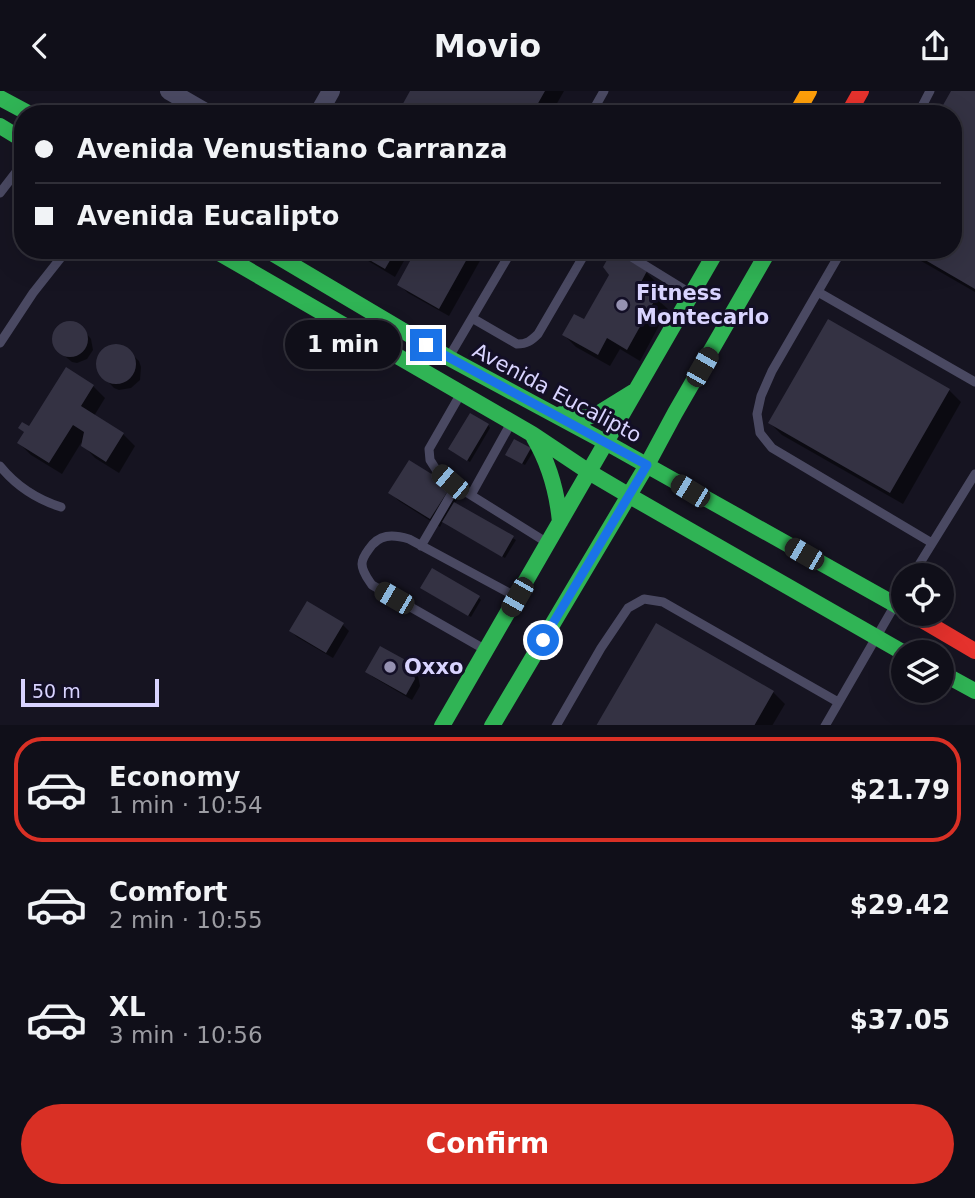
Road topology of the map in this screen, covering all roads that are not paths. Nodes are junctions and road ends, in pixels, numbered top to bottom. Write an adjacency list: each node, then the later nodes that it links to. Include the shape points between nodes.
1 (169, 91): 2 (street)
2 (193, 105)
3 (14, 175): 4 (lane)
4 (0, 193)
5 (60, 259): 17 (lane)
6 (230, 259): 19 (street)
7 (282, 259): 18 (street, Avenida Eucalipto)
8 (507, 259): 16 (lane)
9 (582, 259): 16 (lane, via 538,334 525,344 509,341)
10 (635, 259): 15 (lane)
11 (712, 259): 15 (street)
12 (764, 259): 27 (street)
13 (837, 259): 14 (lane)
14 (818, 292): 20 (lane); 37 (lane, via 761,396 757,414 760,433 772,448)
15 (692, 294): 21 (street)
16 (472, 319): 18 (lane)
17 (0, 343)
18 (449, 358): 19 (lane); 23 (street, Avenida Eucalipto)
19 (435, 378): 22 (street)
20 (975, 383)
21 (637, 390): 23 (street, via 585,418); 26 (street)
22 (461, 393): 24 (street); 31 (lane, via 429,449 437,471)
23 (552, 412): 26 (street, Avenida Eucalipto)
24 (511, 422): 25 (street); 32 (lane)
25 (532, 434): 29 (street); 35 (street, via 554,476)
26 (607, 443): 27 (street, Avenida Eucalipto); 29 (street)
27 (647, 465): 33 (street); 41 (street, Avenida Eucalipto)
28 (0, 466): 34 (lane, via 41,501)
29 (589, 472): 33 (street); 35 (street)
30 (975, 474): 37 (lane)
31 (456, 486): 32 (lane); 38 (lane)
32 (471, 495): 36 (lane)
33 (628, 495): 44 (street); 52 (street)
34 (61, 507)
35 (561, 522): 36 (street)
36 (548, 543): 40 (street)
37 (932, 543): 39 (lane)
38 (421, 546): 40 (lane); 46 (lane, via 397,535 377,539 366,551 364,573 372,585)
39 (920, 563)
40 (517, 597): 46 (street)
41 (891, 597)
42 (891, 615): 44 (lane)
43 (932, 626): 47 (street)
44 (875, 637): 45 (street); 50 (lane)
45 (891, 646)
46 (486, 650): 51 (street)
47 (975, 651)
48 (954, 680): 49 (street)
49 (975, 691)
50 (838, 702): 53 (lane, via 663,602 644,599 628,608 612,630); 54 (lane)
51 (443, 725)
52 (493, 725)
53 (557, 725)
54 (826, 725)

